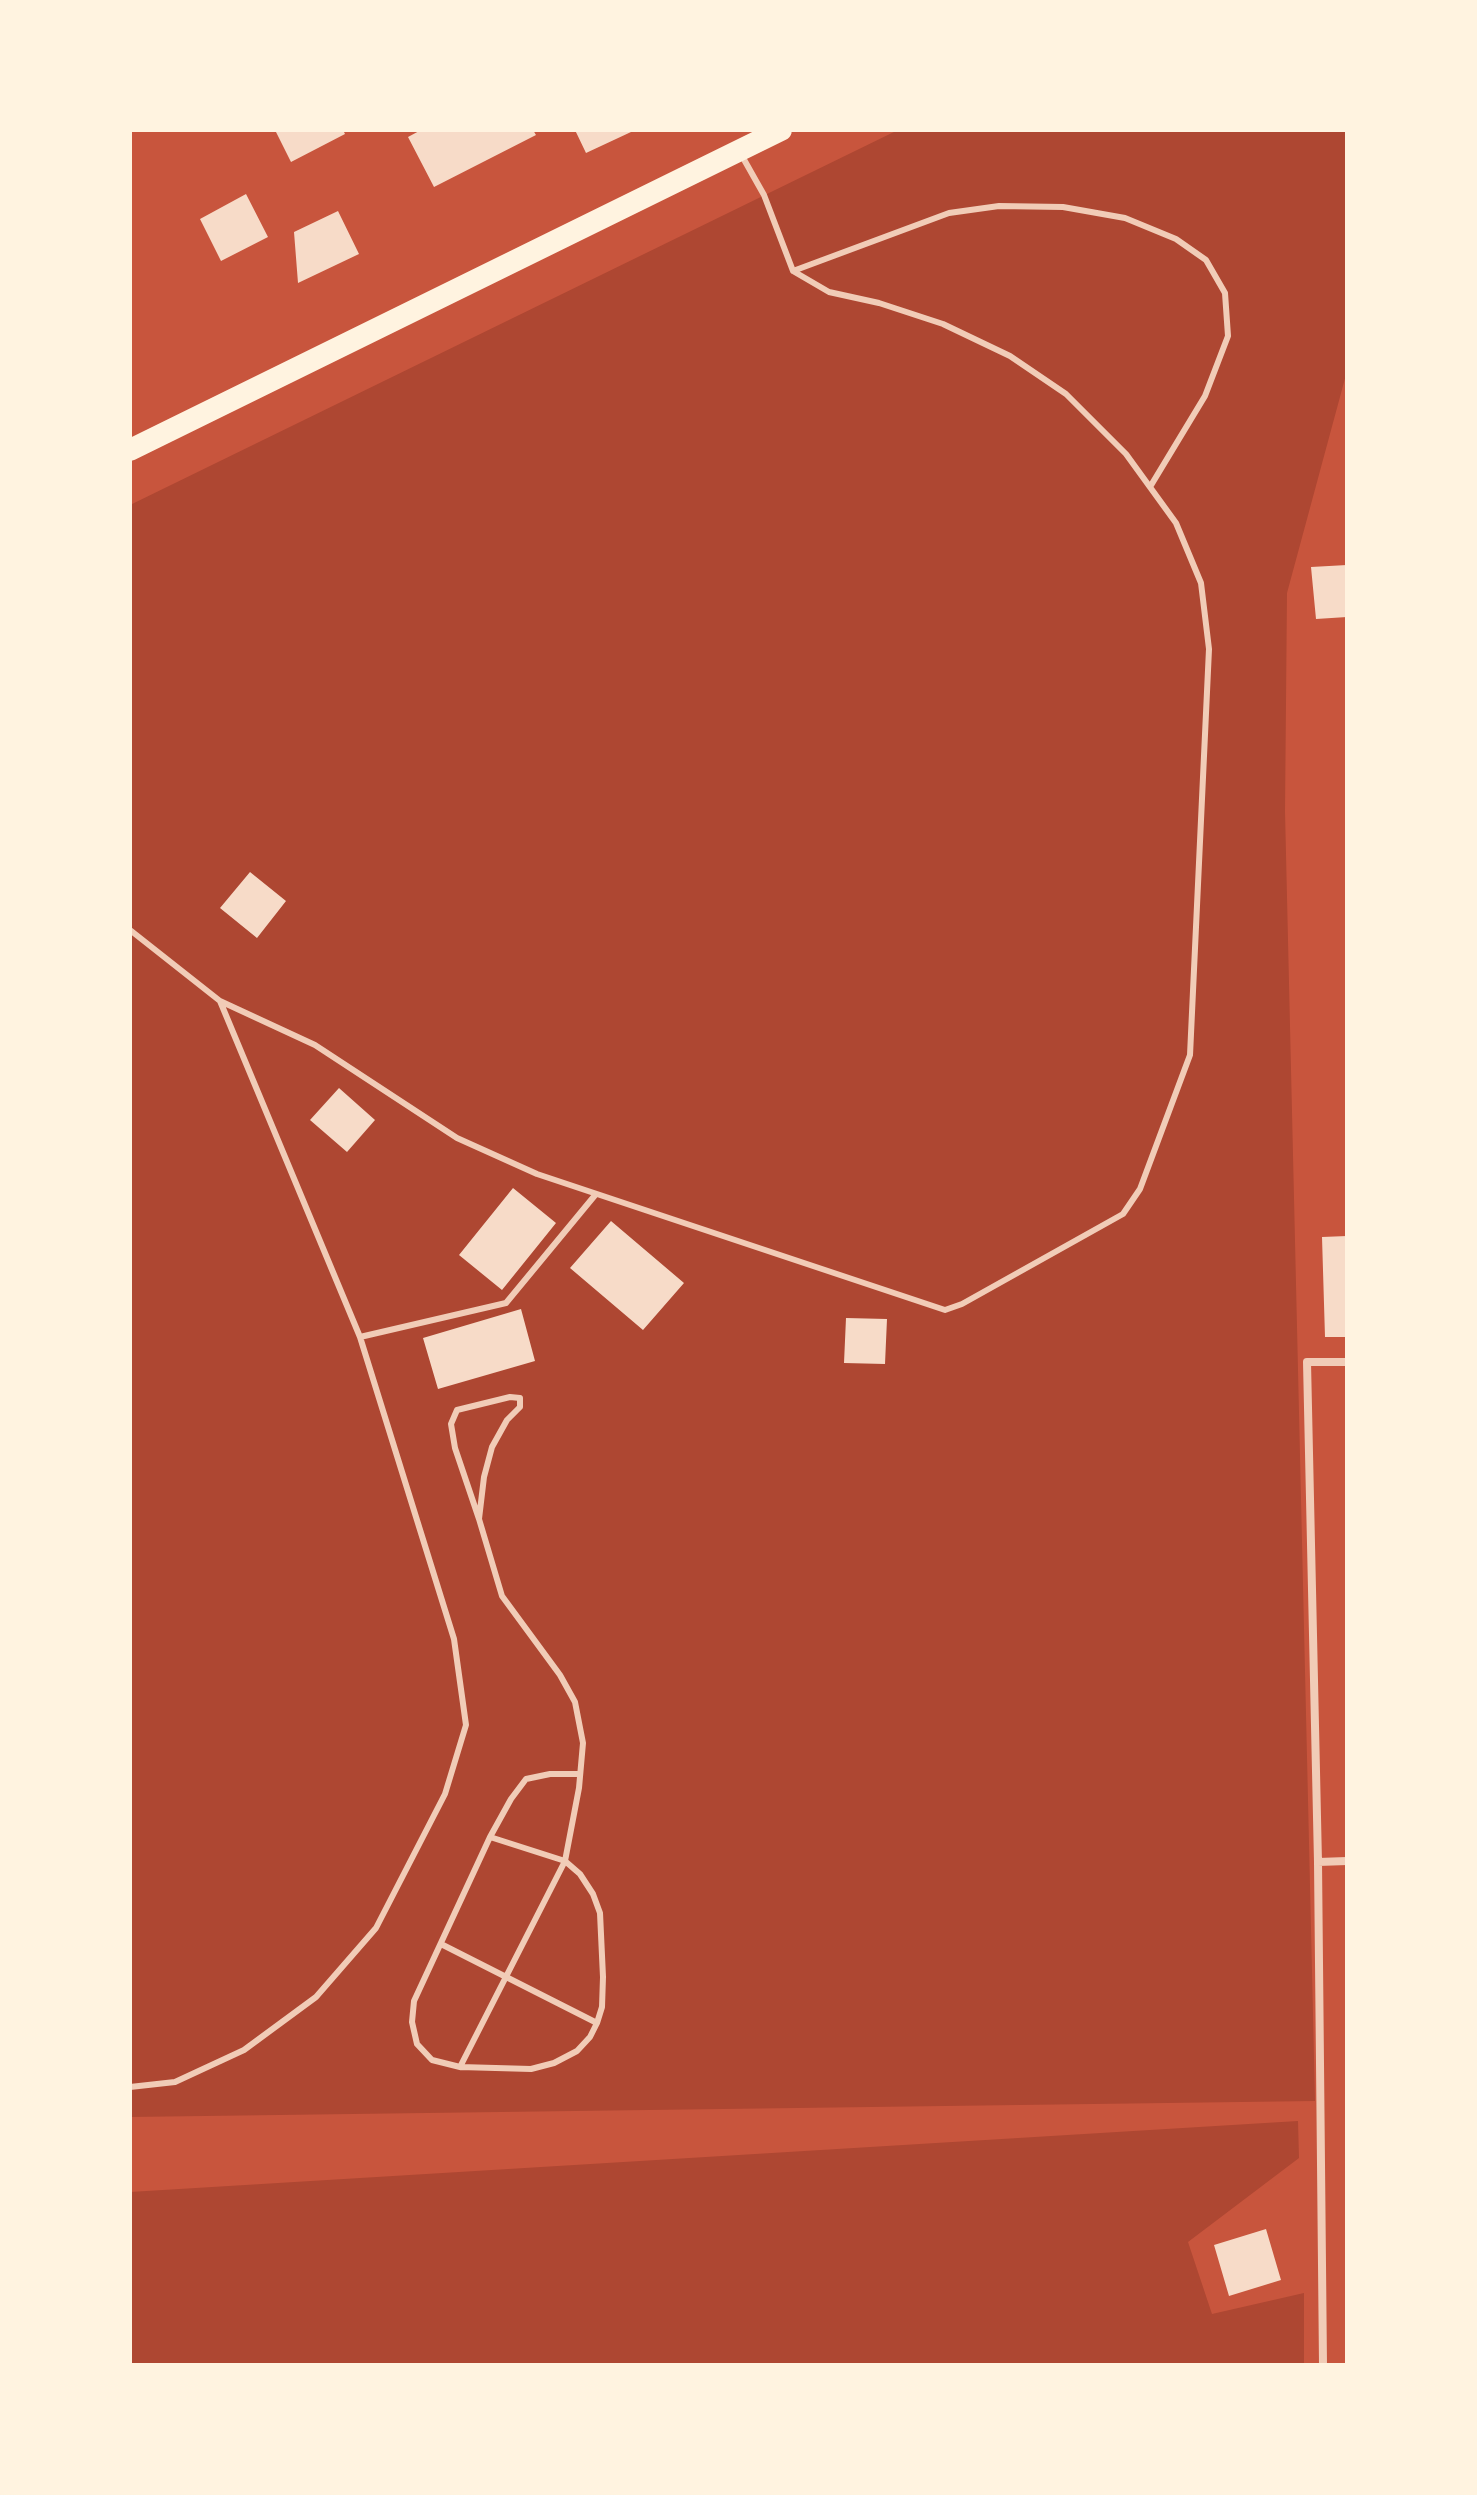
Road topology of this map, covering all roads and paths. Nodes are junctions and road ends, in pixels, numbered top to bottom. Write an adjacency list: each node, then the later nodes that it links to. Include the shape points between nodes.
1 (781, 130): 2 (highway)
2 (739, 151): 3 (lane, via 764,195); 4 (highway)
3 (793, 271): 5 (lane, via 829,292 943,324 1010,356 1066,394 1126,454); 5 (lane, via 949,213 999,206 1063,207 1125,218 1176,239 1206,260 1225,293 1228,336 1205,396)
4 (130, 450)
5 (1150, 487): 8 (lane, via 1176,523 1201,583 1209,649 1190,1055 1140,1189 1123,1214 945,1310)
6 (130, 930): 7 (lane)
7 (220, 1001): 8 (lane, via 315,1045 457,1138); 9 (lane)
8 (596, 1194): 9 (lane, via 506,1303)
9 (360, 1337): 21 (lane, via 454,1639 466,1725 445,1794 376,1928 316,1997 244,2050 175,2082)
10 (1347, 1362): 16 (street, via 1307,1362)
11 (479, 1519): 11 (lane, via 451,1424 457,1410 520,1398 520,1407 492,1447); 12 (lane, via 502,1596 575,1702 583,1743)
12 (580, 1774): 13 (lane, via 526,1779); 14 (lane)
13 (490, 1837): 14 (lane); 17 (lane)
14 (565, 1861): 18 (lane); 19 (lane, via 580,1874 600,1913 603,1977)
15 (1347, 1861): 16 (street)
16 (1318, 1862): 22 (street)
17 (441, 1944): 18 (lane); 20 (lane, via 414,2001 412,2022 417,2044 432,2060)
18 (507, 1977): 19 (lane); 20 (lane)
19 (597, 2023): 20 (lane, via 577,2051 554,2063 531,2069)
20 (460, 2067)
21 (130, 2087)
22 (1323, 2365)

